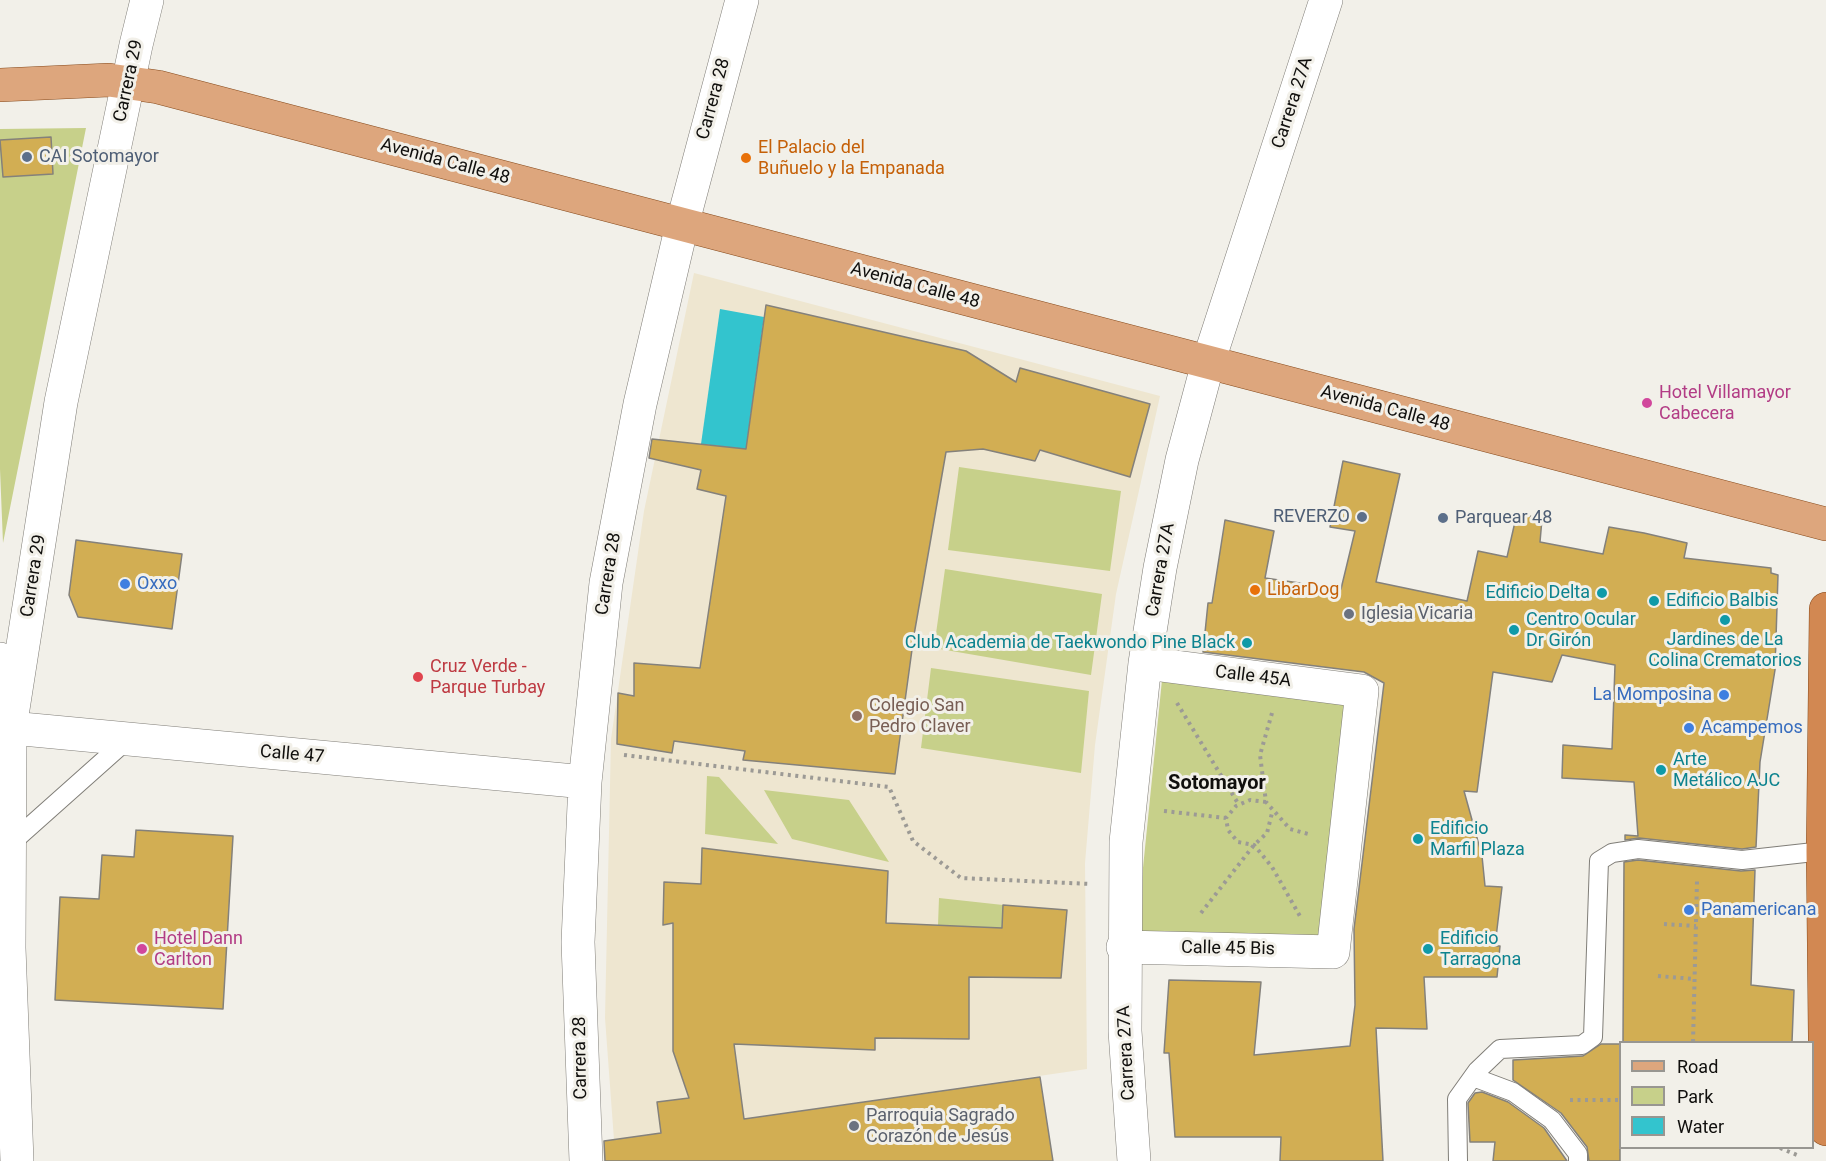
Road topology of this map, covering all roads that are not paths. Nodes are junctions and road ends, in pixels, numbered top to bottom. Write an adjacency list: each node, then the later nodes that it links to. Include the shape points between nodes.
1 (147, 0): 4 (street, Carrera 29)
2 (742, 0): 6 (street, Carrera 28)
3 (1326, 0): 7 (street, Carrera 27A)
4 (129, 82): 5 (main road, Avenida Calle 48); 6 (main road, Avenida Calle 48); 12 (street, Carrera 29, via 61,402)
5 (0, 85)
6 (682, 225): 7 (main road, Avenida Calle 48); 14 (street, Carrera 28, via 640,404 606,583)
7 (1208, 363): 8 (main road, Avenida Calle 48); 11 (street, Carrera 27A, via 1182,460)
8 (1826, 524)
9 (1826, 609): 16 (highway)
10 (0, 659): 12 (street)
11 (1148, 664): 17 (street, Carrera 27A, via 1129,807); 18 (street, Calle 45A, via 1362,691 1345,845)
12 (5, 728): 13 (street, Calle 47); 15 (street, Carrera 29)
13 (128, 739): 14 (street, Calle 47); 15 (lane)
14 (586, 766): 22 (street, Carrera 28, via 578,942)
15 (9, 845): 21 (street, Carrera 29, via 10,1013)
16 (1823, 851): 19 (lane, via 1742,860 1638,849 1612,853 1599,861 1593,1037 1582,1045 1500,1049); 20 (highway)
17 (1123, 947): 18 (street, Calle 45 Bis); 23 (street, Carrera 27A)
18 (1324, 951)
19 (1473, 1077): 24 (lane, via 1457,1099); 25 (lane, via 1514,1092 1552,1120 1578,1154)
20 (1826, 1129)
21 (17, 1161)
22 (586, 1161)
23 (1134, 1161)
24 (1458, 1161)
25 (1578, 1161)

